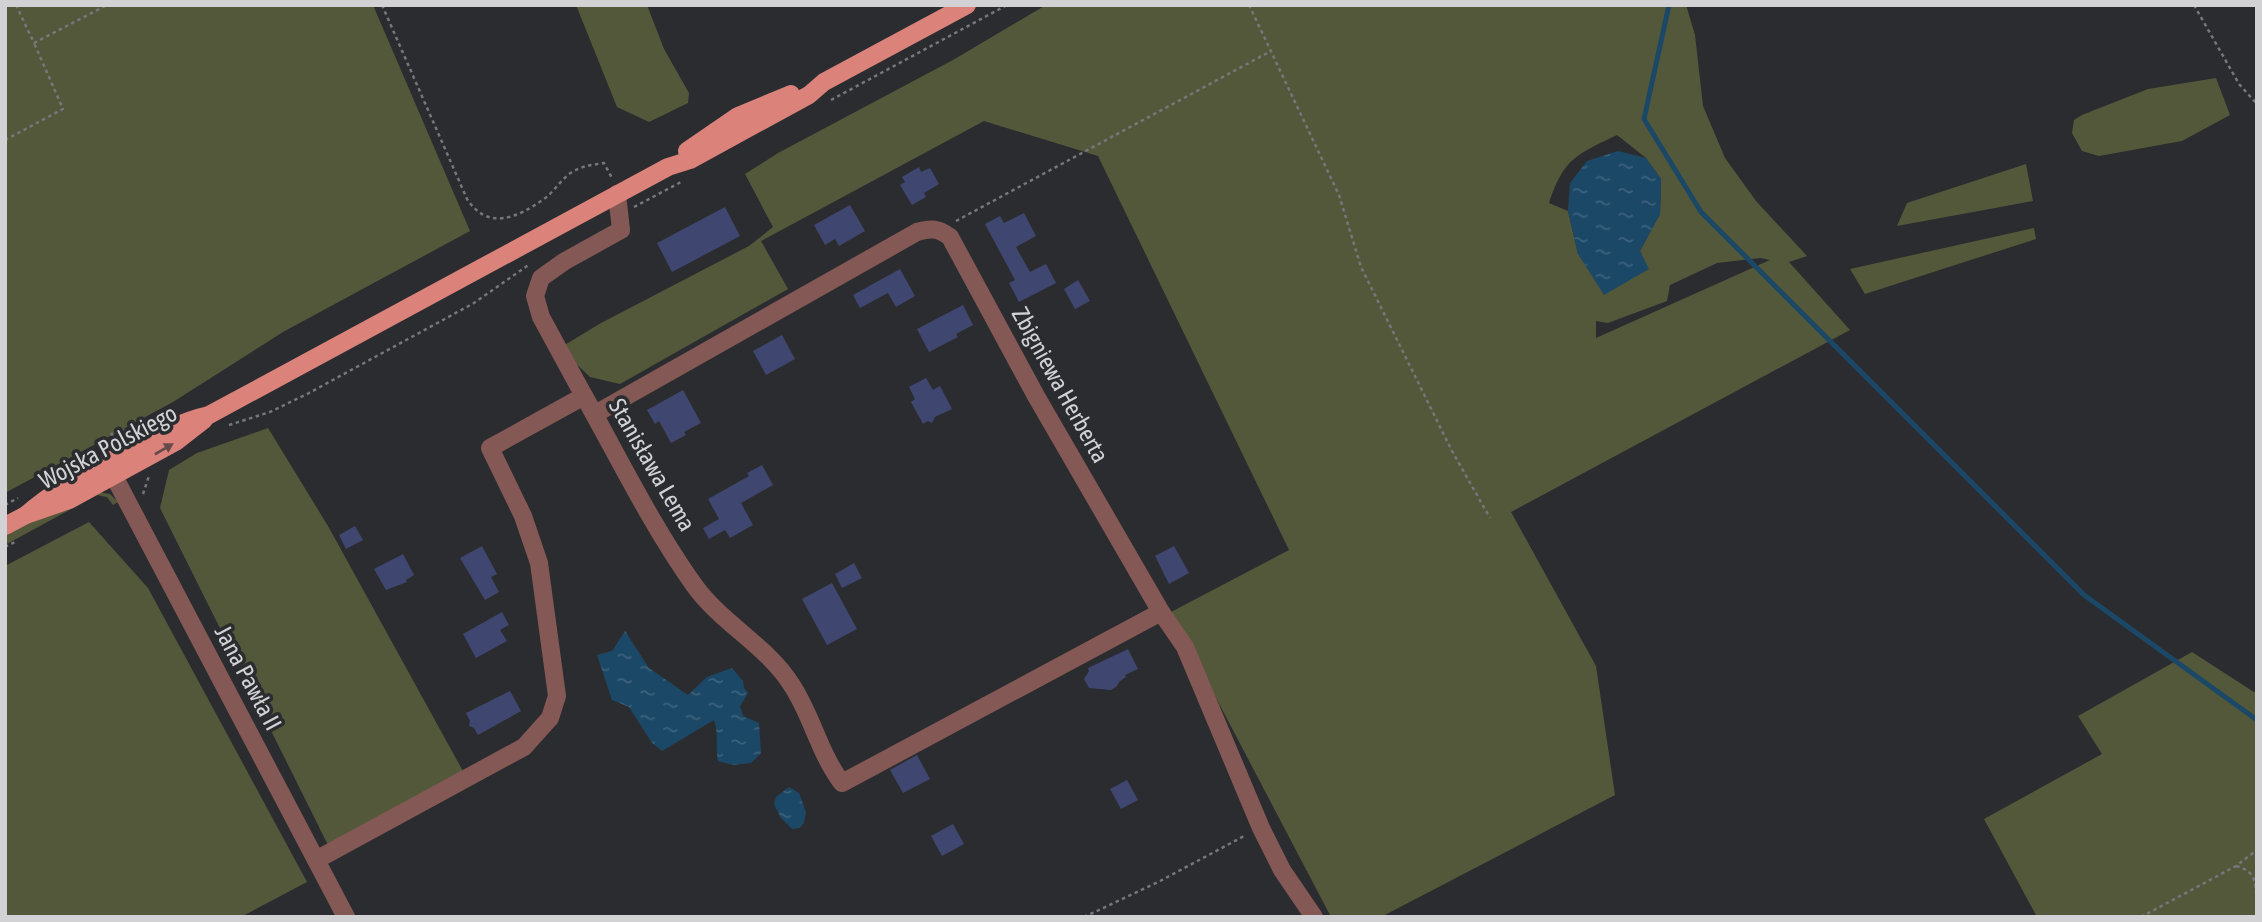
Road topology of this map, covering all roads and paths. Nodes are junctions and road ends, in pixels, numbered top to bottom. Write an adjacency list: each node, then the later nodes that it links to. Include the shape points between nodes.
1 (16, 5): 7 (path)
2 (107, 5): 7 (path)
3 (382, 5): 11 (path, via 474,209 495,220 510,217 545,199 568,174 604,163)
4 (967, 5): 11 (main road, Wojska Polskiego, via 690,160)
5 (1249, 5): 8 (path)
6 (2194, 5): 9 (path, via 2239,83)
7 (34, 43): 10 (path, via 63,109)
8 (1271, 51): 12 (path); 18 (path, via 1339,195 1361,267)
9 (2257, 104)
10 (5, 140)
11 (617, 194): 13 (street, via 621,230 541,278 534,296); 17 (main road, Wojska Polskiego, via 270,383 209,415 170,429)
12 (940, 230): 14 (street, via 917,232); 20 (street, Zbigniewa Herberta, via 950,237)
13 (584, 396): 14 (street, Stanisława Lema); 23 (street, Stanisława Lema, via 490,448 523,516 539,563 557,696 550,718 524,747)
14 (595, 414): 20 (street, Stanisława Lema, via 630,483 695,587 792,685 829,766 842,783)
15 (135, 431): 16 (path, via 132,426)
16 (111, 433)
17 (110, 470): 19 (main road, Wojska Polskiego, via 54,492); 23 (street, Jana Pawła II)
18 (1490, 518)
19 (5, 526)
20 (1161, 612): 21 (street, Zbigniewa Herberta, via 1185,648)
21 (1261, 828): 27 (path); 28 (street, Zbigniewa Herberta)
22 (2257, 850): 24 (path)
23 (316, 860): 26 (street, Jana Pawła II)
24 (2236, 866): 25 (path, via 2252,874); 29 (path)
25 (2257, 904)
26 (346, 917)
27 (1084, 917)
28 (1314, 917)
29 (2141, 917)

